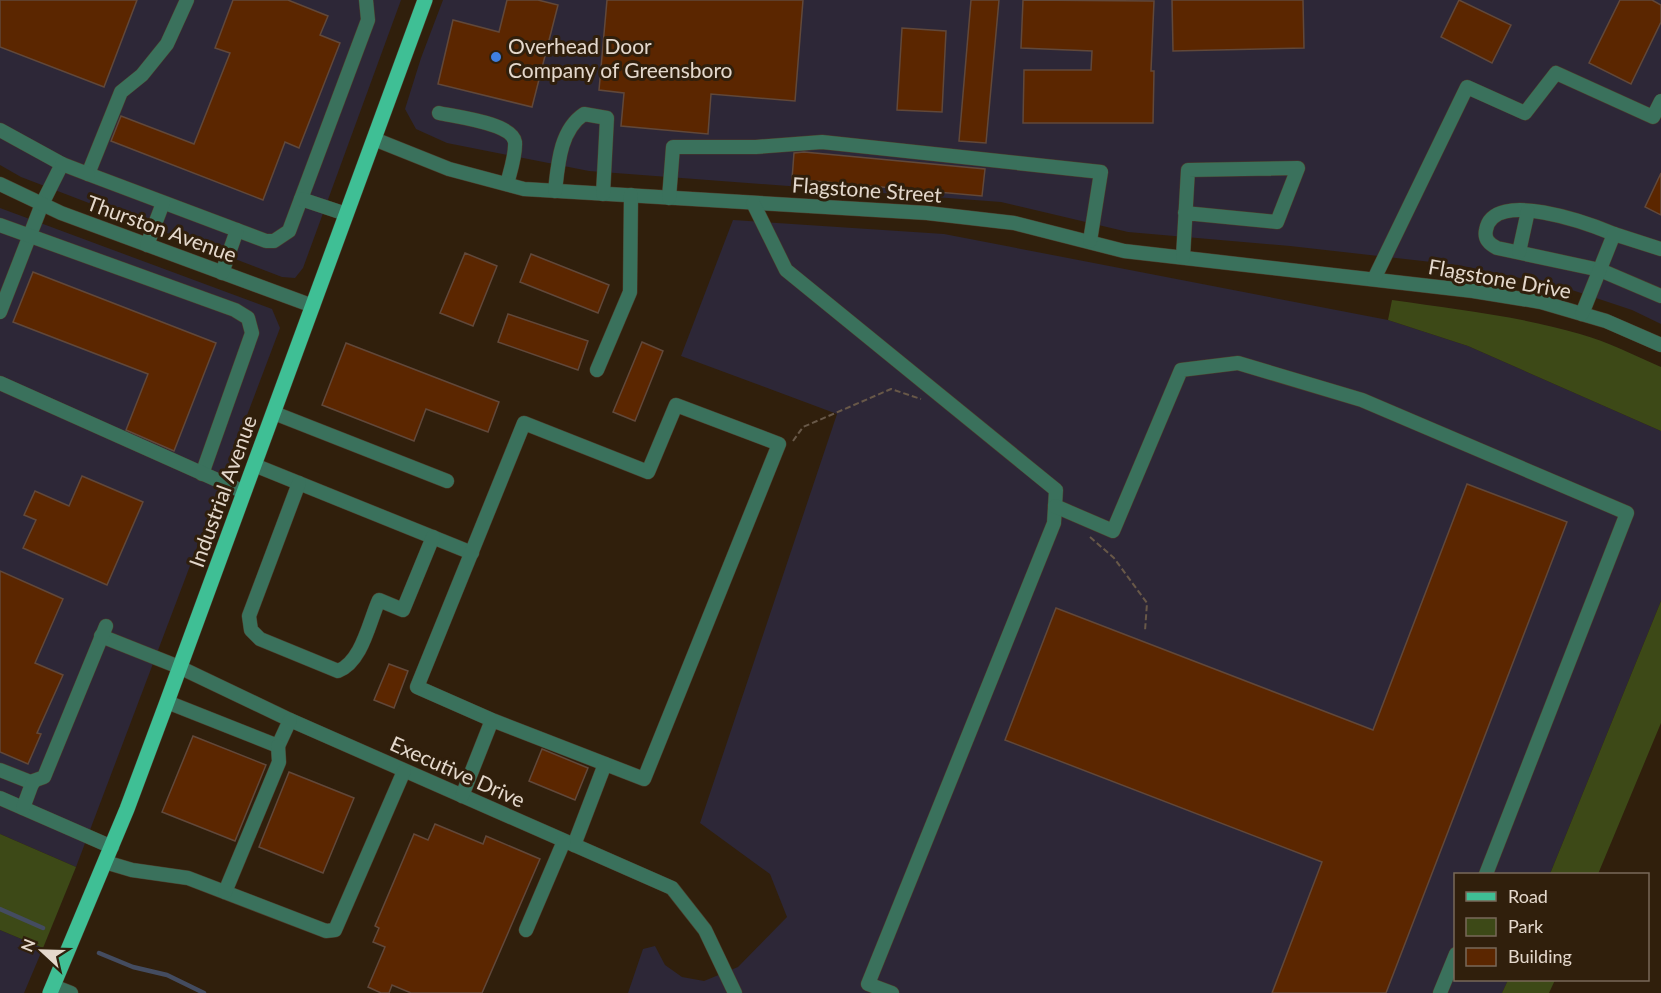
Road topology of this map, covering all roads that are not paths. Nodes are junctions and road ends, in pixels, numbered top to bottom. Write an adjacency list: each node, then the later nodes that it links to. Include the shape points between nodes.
1 (187, 0): 10 (street, via 167,44 142,75 121,92)
2 (366, 0): 17 (street, via 368,20)
3 (424, 0): 8 (main road, Industrial Avenue)
4 (1661, 100): 6 (street)
5 (439, 113): 12 (street, via 509,132 515,142)
6 (1657, 119): 35 (street, via 1556,74 1525,113 1467,87)
7 (0, 130): 9 (street)
8 (374, 139): 12 (street, Flagstone Street, via 449,169); 23 (main road, Industrial Avenue)
9 (62, 164): 10 (street); 20 (street)
10 (88, 174): 19 (street)
11 (0, 183): 20 (street, Thurston Avenue)
12 (507, 184): 13 (street, Flagstone Street)
13 (555, 191): 14 (street, Flagstone Street); 14 (street, via 559,157 572,125 584,114 594,114 607,118)
14 (603, 194): 15 (street, Flagstone Street)
15 (631, 195): 16 (street, Flagstone Street); 41 (street, via 630,292)
16 (669, 198): 18 (street, Flagstone Street); 28 (street, via 674,147 822,142 1101,172)
17 (301, 199): 23 (street); 25 (street, via 289,231 274,241)
18 (753, 202): 28 (street, Flagstone Street, via 1014,223); 49 (street, via 786,270 1056,490)
19 (163, 203): 25 (street); 29 (street)
20 (42, 204): 27 (street); 29 (street, Thurston Avenue)
21 (1528, 211): 26 (street, via 1568,218); 31 (street); 31 (street, via 1498,212 1486,226 1486,239 1491,245)
22 (1185, 213): 22 (street, via 1188,171 1298,168 1277,222); 32 (street)
23 (346, 214): 37 (main road, Industrial Avenue)
24 (0, 225): 27 (street)
25 (237, 230): 34 (street)
26 (1614, 234): 30 (street); 33 (street)
27 (30, 236): 38 (street); 45 (street, via 248,318 252,333)
28 (1090, 241): 32 (street, Flagstone Street, via 1124,251)
29 (147, 245): 34 (street, Thurston Avenue)
30 (1661, 249)
31 (1519, 252): 33 (street)
32 (1183, 257): 35 (street, Flagstone Street)
33 (1600, 270): 36 (street); 39 (street)
34 (222, 273): 37 (street, Thurston Avenue)
35 (1368, 278): 39 (street, Flagstone Drive, via 1485,292)
36 (1661, 296)
37 (313, 306): 43 (main road, Industrial Avenue)
38 (0, 312)
39 (1582, 314): 40 (street, Flagstone Drive)
40 (1661, 345)
41 (597, 370)
42 (0, 383): 45 (street)
43 (274, 413): 44 (main road, Industrial Avenue); 46 (street)
44 (254, 465): 47 (street); 48 (main road, Industrial Avenue)
45 (202, 474): 48 (street)
46 (447, 481)
47 (299, 483): 50 (street); 50 (street, via 249,616 251,630 260,639 338,671 355,657 379,600 403,610)
48 (244, 492): 52 (main road, Industrial Avenue)
49 (1054, 506): 67 (street, via 1113,531 1181,370 1238,363 1362,400 1627,513); 74 (street, via 1053,523 868,984)
50 (433, 537): 51 (street)
51 (472, 553): 55 (street, via 417,687); 57 (street, via 524,423 648,472 676,405 779,444 644,779)
52 (179, 667): 53 (main road, Industrial Avenue); 54 (street, Executive Drive); 60 (street, Executive Drive, via 104,631 44,777)
53 (167, 702): 56 (street); 65 (main road, Industrial Avenue)
54 (290, 720): 56 (street); 59 (street, Executive Drive)
55 (492, 720): 57 (street); 61 (street)
56 (278, 746): 68 (street, via 279,762)
57 (605, 764): 64 (street)
58 (0, 770): 60 (street)
59 (404, 771): 61 (street, Executive Drive); 68 (street, via 335,930 326,932)
60 (33, 783): 63 (street)
61 (462, 796): 64 (street, Executive Drive)
62 (0, 798): 63 (street)
63 (23, 808): 65 (street)
64 (569, 843): 69 (street); 73 (street, Executive Drive, via 672,888 705,930)
65 (112, 847): 66 (main road, Industrial Avenue)
66 (105, 862): 68 (street, via 188,878); 71 (main road, Industrial Avenue)
67 (1486, 873)
68 (225, 892)
69 (526, 930)
70 (1454, 957): 75 (street)
71 (51, 990): 72 (street)
72 (71, 993)
73 (735, 993)
74 (892, 993)
75 (1440, 993)

